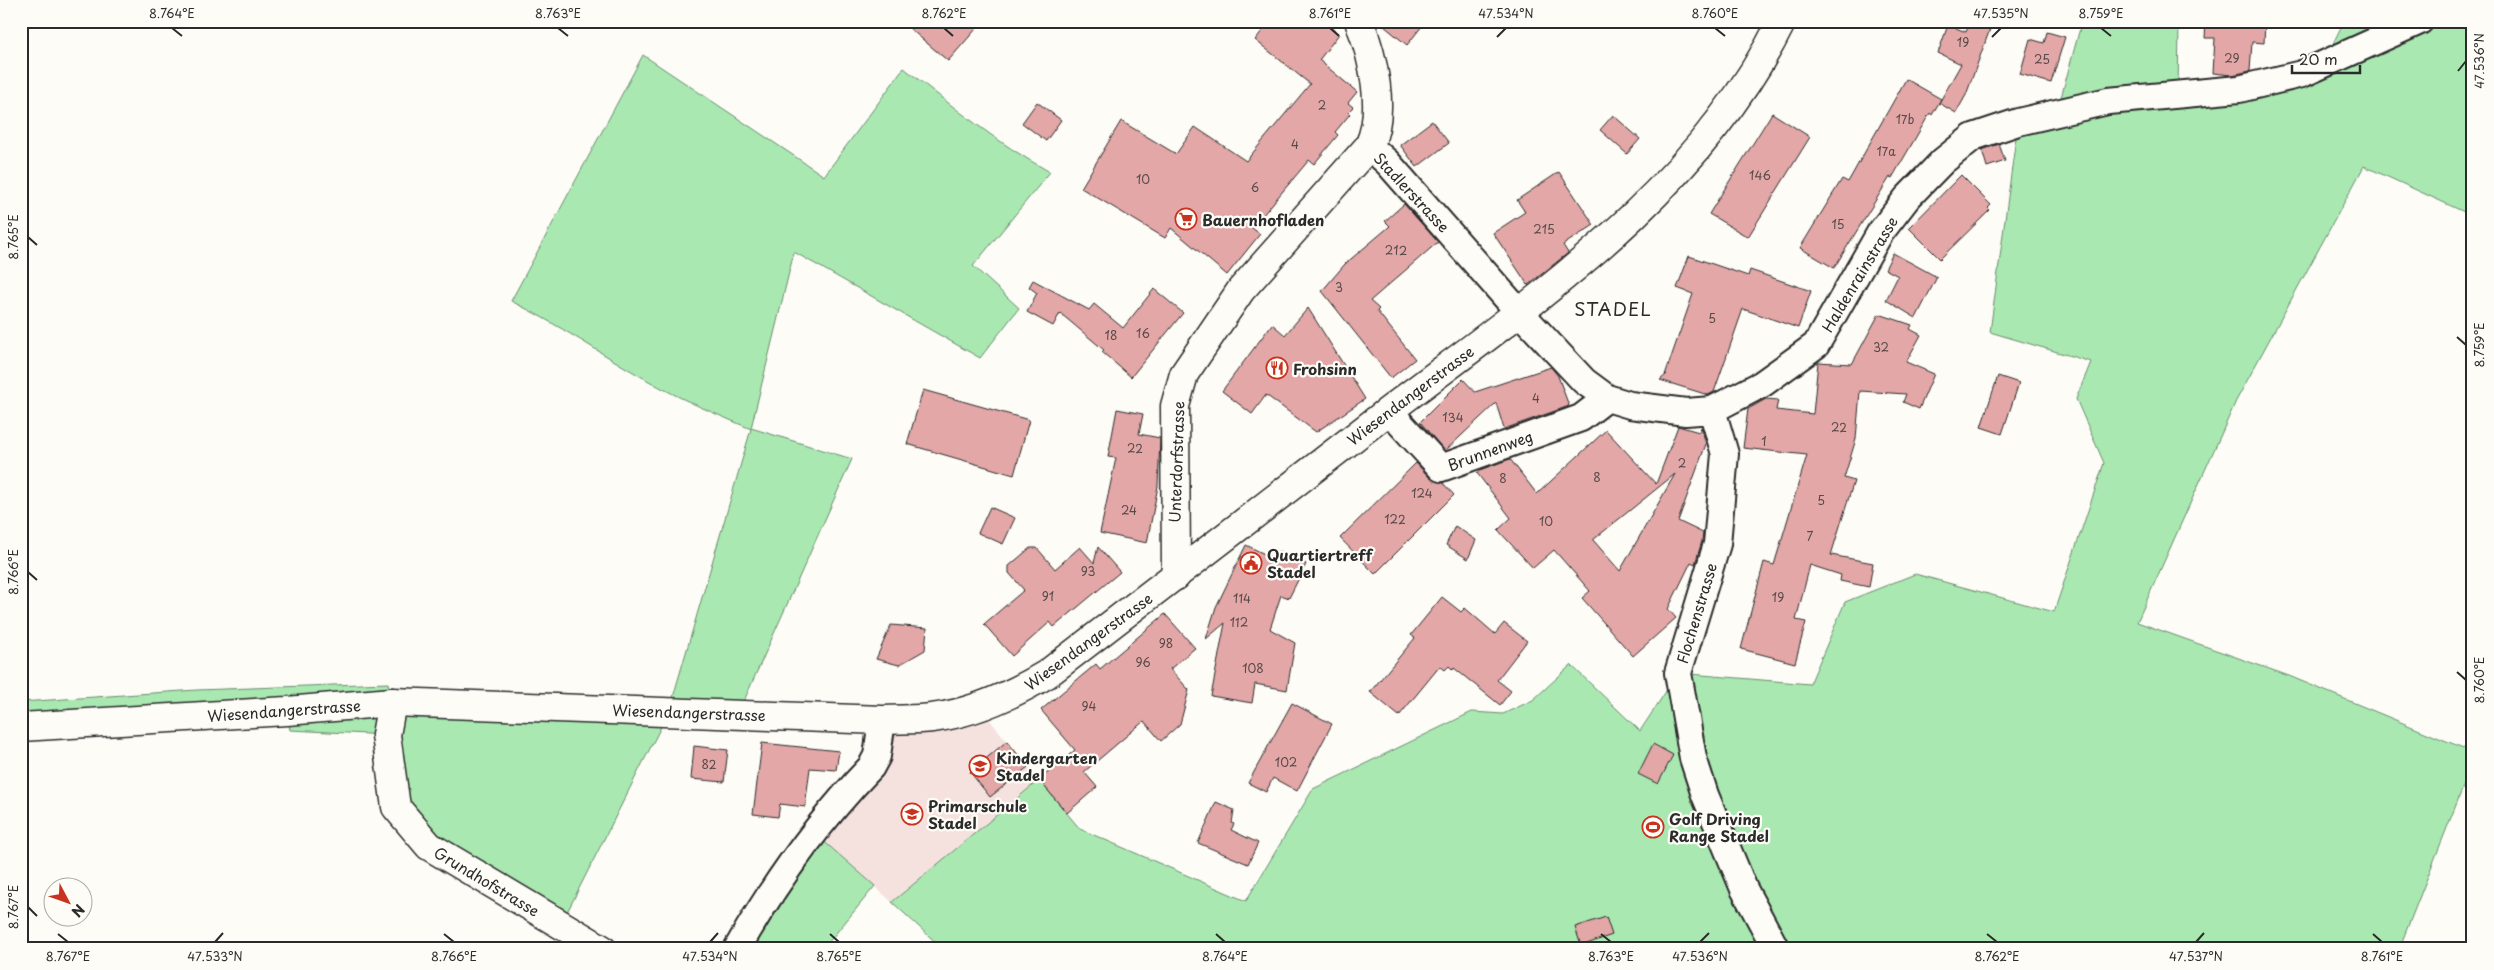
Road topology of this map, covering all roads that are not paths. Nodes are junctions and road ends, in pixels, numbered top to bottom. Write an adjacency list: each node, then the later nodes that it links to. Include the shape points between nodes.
1 (1358, 21): 4 (main road, Stadlerstrasse, via 1370,49 1376,100 1376,125)
2 (1782, 21): 5 (main road, Wiesendangerstrasse, via 1727,112 1672,180 1610,239)
3 (2420, 21): 7 (street, Haldenrainstrasse, via 2302,74 2239,89 2108,101 2018,122 1973,137 1943,161 1907,198 1880,233 1816,346 1762,384)
4 (1369, 146): 5 (street, Stadlerstrasse, via 1388,163); 9 (main road, Unterdorfstrasse, via 1241,290 1184,374 1175,406)
5 (1520, 312): 6 (street, Haldenrainstrasse, via 1584,381); 8 (main road, Wiesendangerstrasse)
6 (1607, 398): 7 (street, Haldenrainstrasse, via 1630,405 1686,412); 8 (street, Brunnenweg, via 1581,418 1442,468)
7 (1712, 410): 15 (street, Flochenstrasse, via 1725,454 1717,544 1678,673 1693,758 1705,795 1740,880)
8 (1389, 411): 9 (main road, Wiesendangerstrasse)
9 (1176, 576): 11 (main road, Wiesendangerstrasse, via 1047,674 1019,691 957,714)
10 (392, 702): 11 (main road, Wiesendangerstrasse); 12 (main road, Wiesendangerstrasse); 13 (main road, Grundhofstrasse, via 386,735 396,807 429,846)
11 (882, 720): 14 (street, via 877,756 812,831)
12 (21, 727)
13 (602, 949)
14 (737, 949)
15 (1776, 949)

